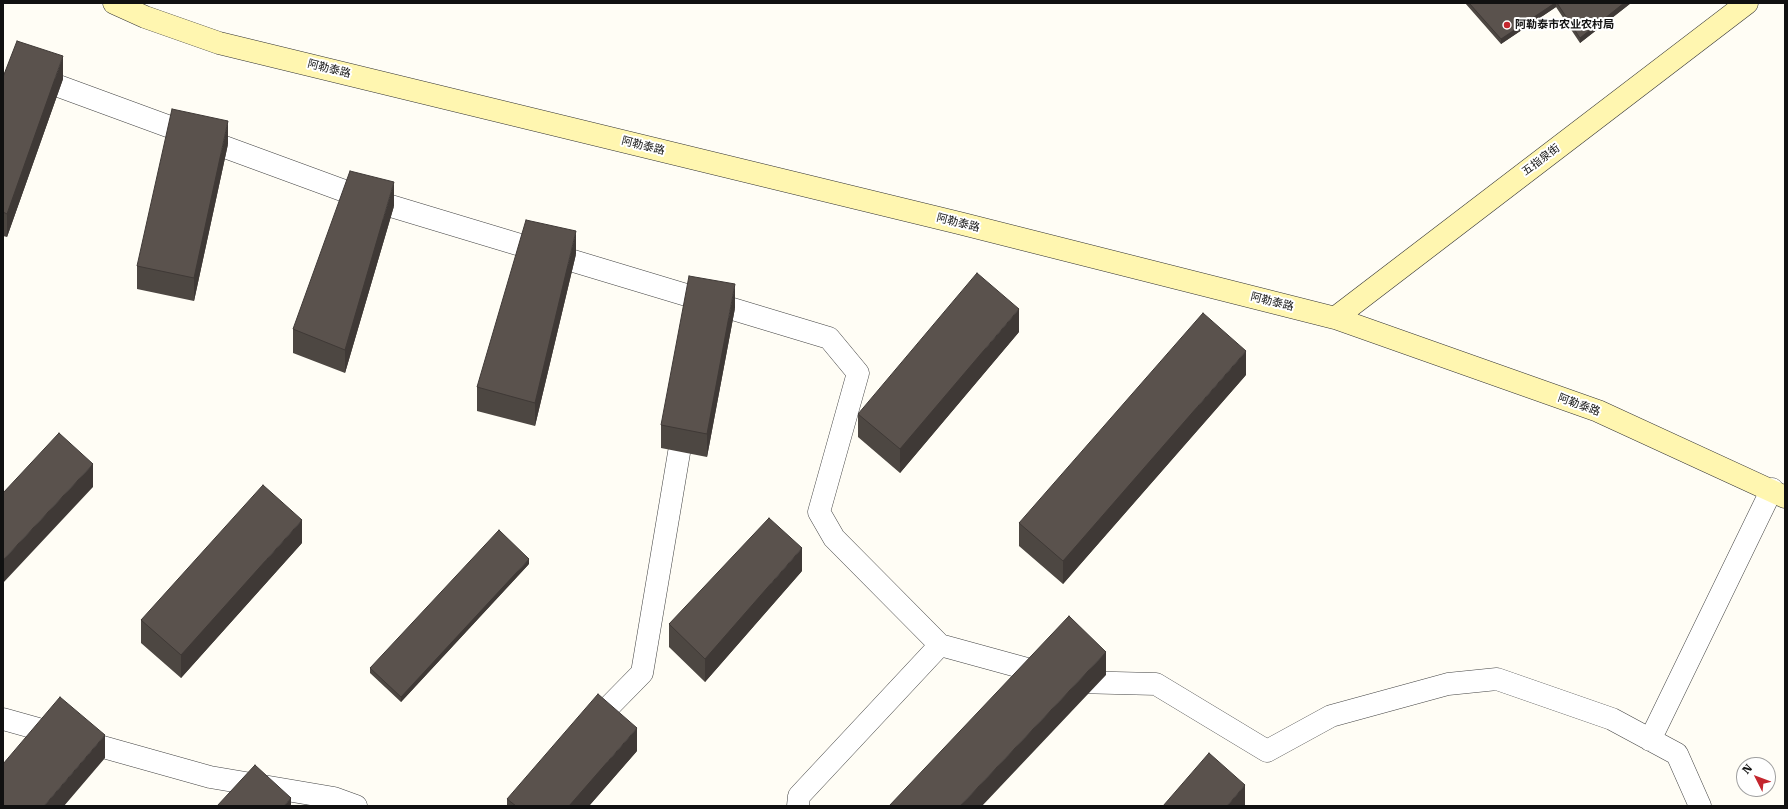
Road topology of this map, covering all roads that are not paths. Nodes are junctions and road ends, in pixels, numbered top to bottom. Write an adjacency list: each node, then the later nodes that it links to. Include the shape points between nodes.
1 (114, 3): 5 (street, 阿勒泰路, via 145,17 219,43 952,221)
2 (1747, 3): 5 (street, 五指泉街)
3 (18, 98): 4 (street, via 23,84 53,84 361,197)
4 (705, 300): 6 (street); 9 (street, via 829,338 858,373 819,512 834,538)
5 (1335, 318): 8 (street, 阿勒泰路, via 1598,411)
6 (701, 324)
7 (688, 401): 11 (street, via 642,673)
8 (1778, 493): 12 (street)
9 (940, 645): 12 (street, via 1075,682 1156,684 1266,751 1331,716 1448,684 1498,679 1612,718); 14 (street, via 799,796)
10 (3, 720): 13 (street, via 210,777 334,798)
11 (577, 739)
12 (1650, 740): 15 (street, via 1677,754)
13 (356, 806)
14 (798, 806)
15 (1700, 806)

